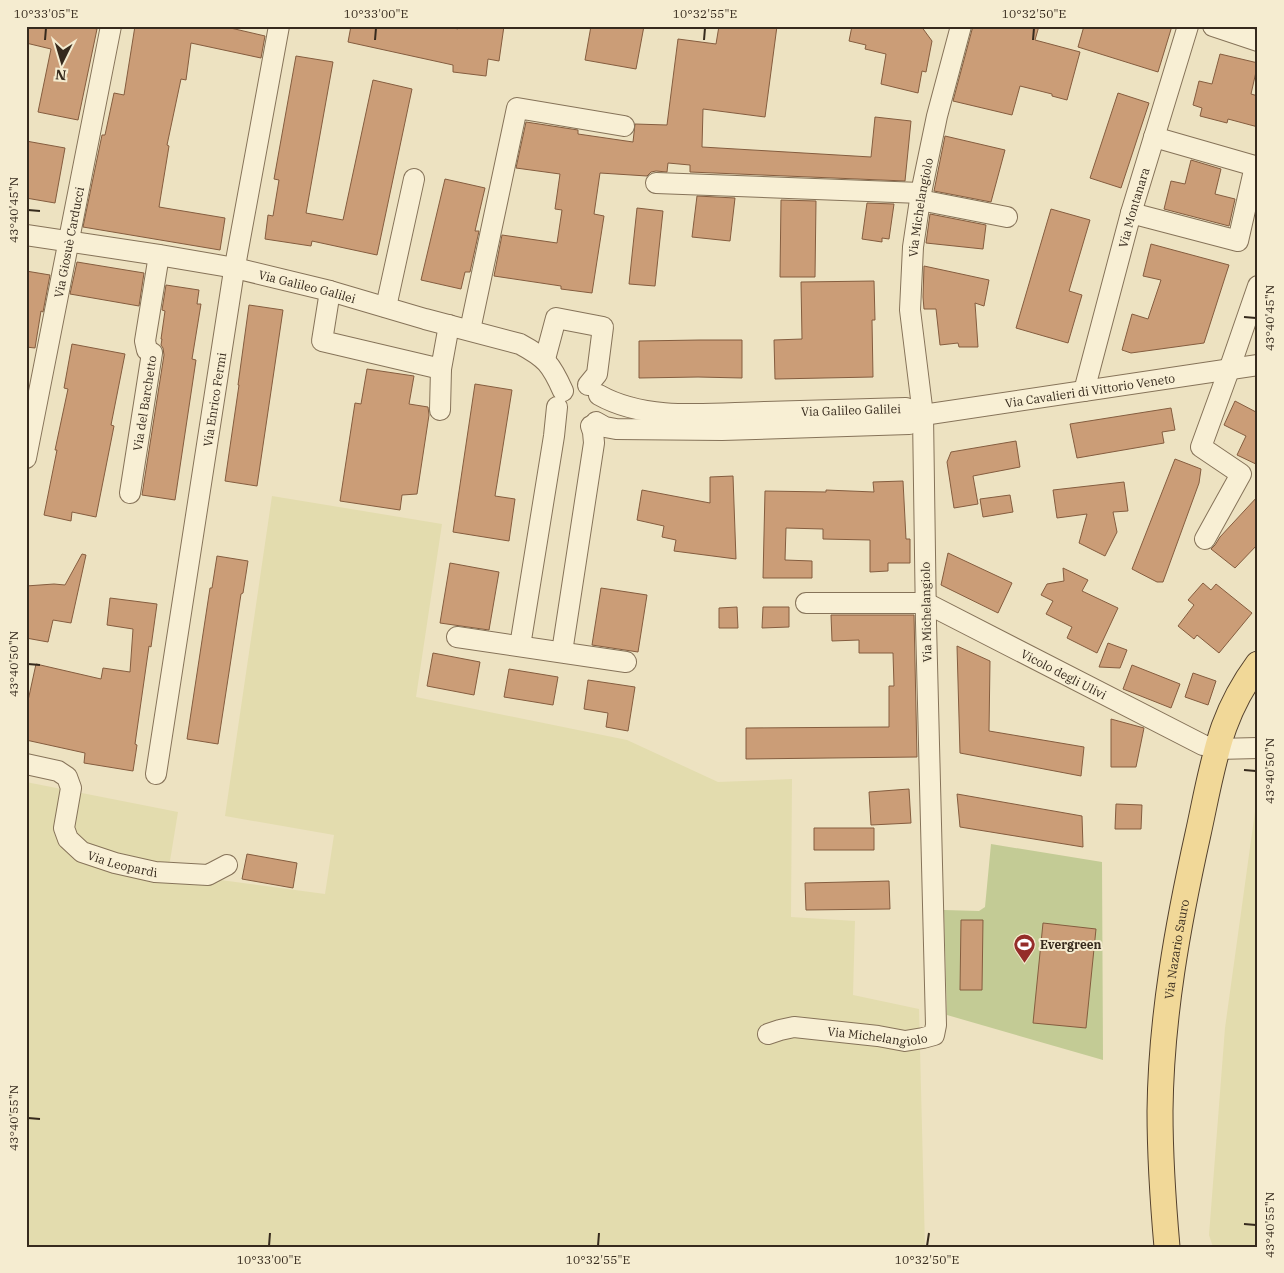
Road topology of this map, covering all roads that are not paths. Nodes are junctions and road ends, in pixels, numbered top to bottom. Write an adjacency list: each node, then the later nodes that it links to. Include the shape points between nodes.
1 (111, 26): 15 (street, Via Giosuè Carducci)
2 (279, 26): 17 (street, Via Enrico Fermi)
3 (961, 26): 11 (street, Via Michelangiolo)
4 (1188, 26): 8 (street, Via Montanara)
5 (1213, 26): 6 (street)
6 (1258, 41)
7 (624, 126): 22 (street, via 517,108)
8 (1154, 137): 12 (street, Via Montanara); 12 (street, via 1255,166 1238,240)
9 (414, 179): 20 (street)
10 (656, 183): 11 (street)
11 (920, 196): 13 (street); 31 (street, Via Michelangiolo, via 913,247 910,310)
12 (1131, 212): 28 (street, Via Montanara)
13 (1007, 217)
14 (26, 235): 15 (street, Via Galileo Galilei)
15 (69, 241): 16 (street, Via Galileo Galilei); 33 (street, Via Giosuè Carducci)
16 (159, 255): 17 (street, Via Galileo Galilei); 34 (street, Via del Barchetto, via 145,341 147,350 152,353)
17 (235, 268): 19 (street, Via Galileo Galilei); 46 (street, Via Enrico Fermi)
18 (1258, 286): 26 (street)
19 (330, 291): 20 (street, Via Galileo Galilei); 25 (street, via 322,341)
20 (386, 307): 21 (street, Via Galileo Galilei)
21 (449, 325): 22 (street, Via Galileo Galilei); 25 (street)
22 (470, 330): 23 (street, Via Galileo Galilei, via 520,344)
23 (544, 359): 27 (street, via 556,318 604,327); 29 (street, Via Galileo Galilei, via 554,372)
24 (1258, 365): 26 (street, Via Cavalieri di Vittorio Veneto)
25 (440, 369): 30 (street)
26 (1229, 370): 28 (street, Via Cavalieri di Vittorio Veneto); 35 (street, via 1201,447 1241,474)
27 (594, 390): 29 (street, via 574,384); 31 (street, Via Galileo Galilei, via 626,407 659,413 906,408); 32 (street, via 602,402 602,409)
28 (1084, 391): 31 (street, Via Cavalieri di Vittorio Veneto)
29 (560, 399): 32 (street, Via Galileo Galilei, via 558,413 566,424 578,429); 39 (street)
30 (440, 410)
31 (923, 415): 32 (street, Via Galileo Galilei, via 909,424 722,430 616,429); 36 (street, Via Michelangiolo)
32 (594, 424): 40 (street, via 594,443)
33 (26, 458)
34 (130, 493)
35 (1205, 539)
36 (926, 603): 37 (street); 43 (street, Vicolo degli Ulivi); 48 (street, Via Michelangiolo, via 934,1035 905,1041 794,1027)
37 (806, 604)
38 (457, 637): 39 (street)
39 (520, 646): 40 (street)
40 (562, 652): 41 (street)
41 (626, 662)
42 (1258, 664): 43 (main road, Via Nazario Sauro)
43 (1210, 747): 44 (street); 49 (main road, Via Nazario Sauro, via 1174,952 1163,1060 1160,1110)
44 (1258, 748)
45 (26, 764): 47 (street, Via Leopardi, via 58,771 67,777 71,788 64,828 68,840 82,852 155,872 208,875)
46 (156, 774)
47 (227, 865)
48 (768, 1034)
49 (1167, 1247)

